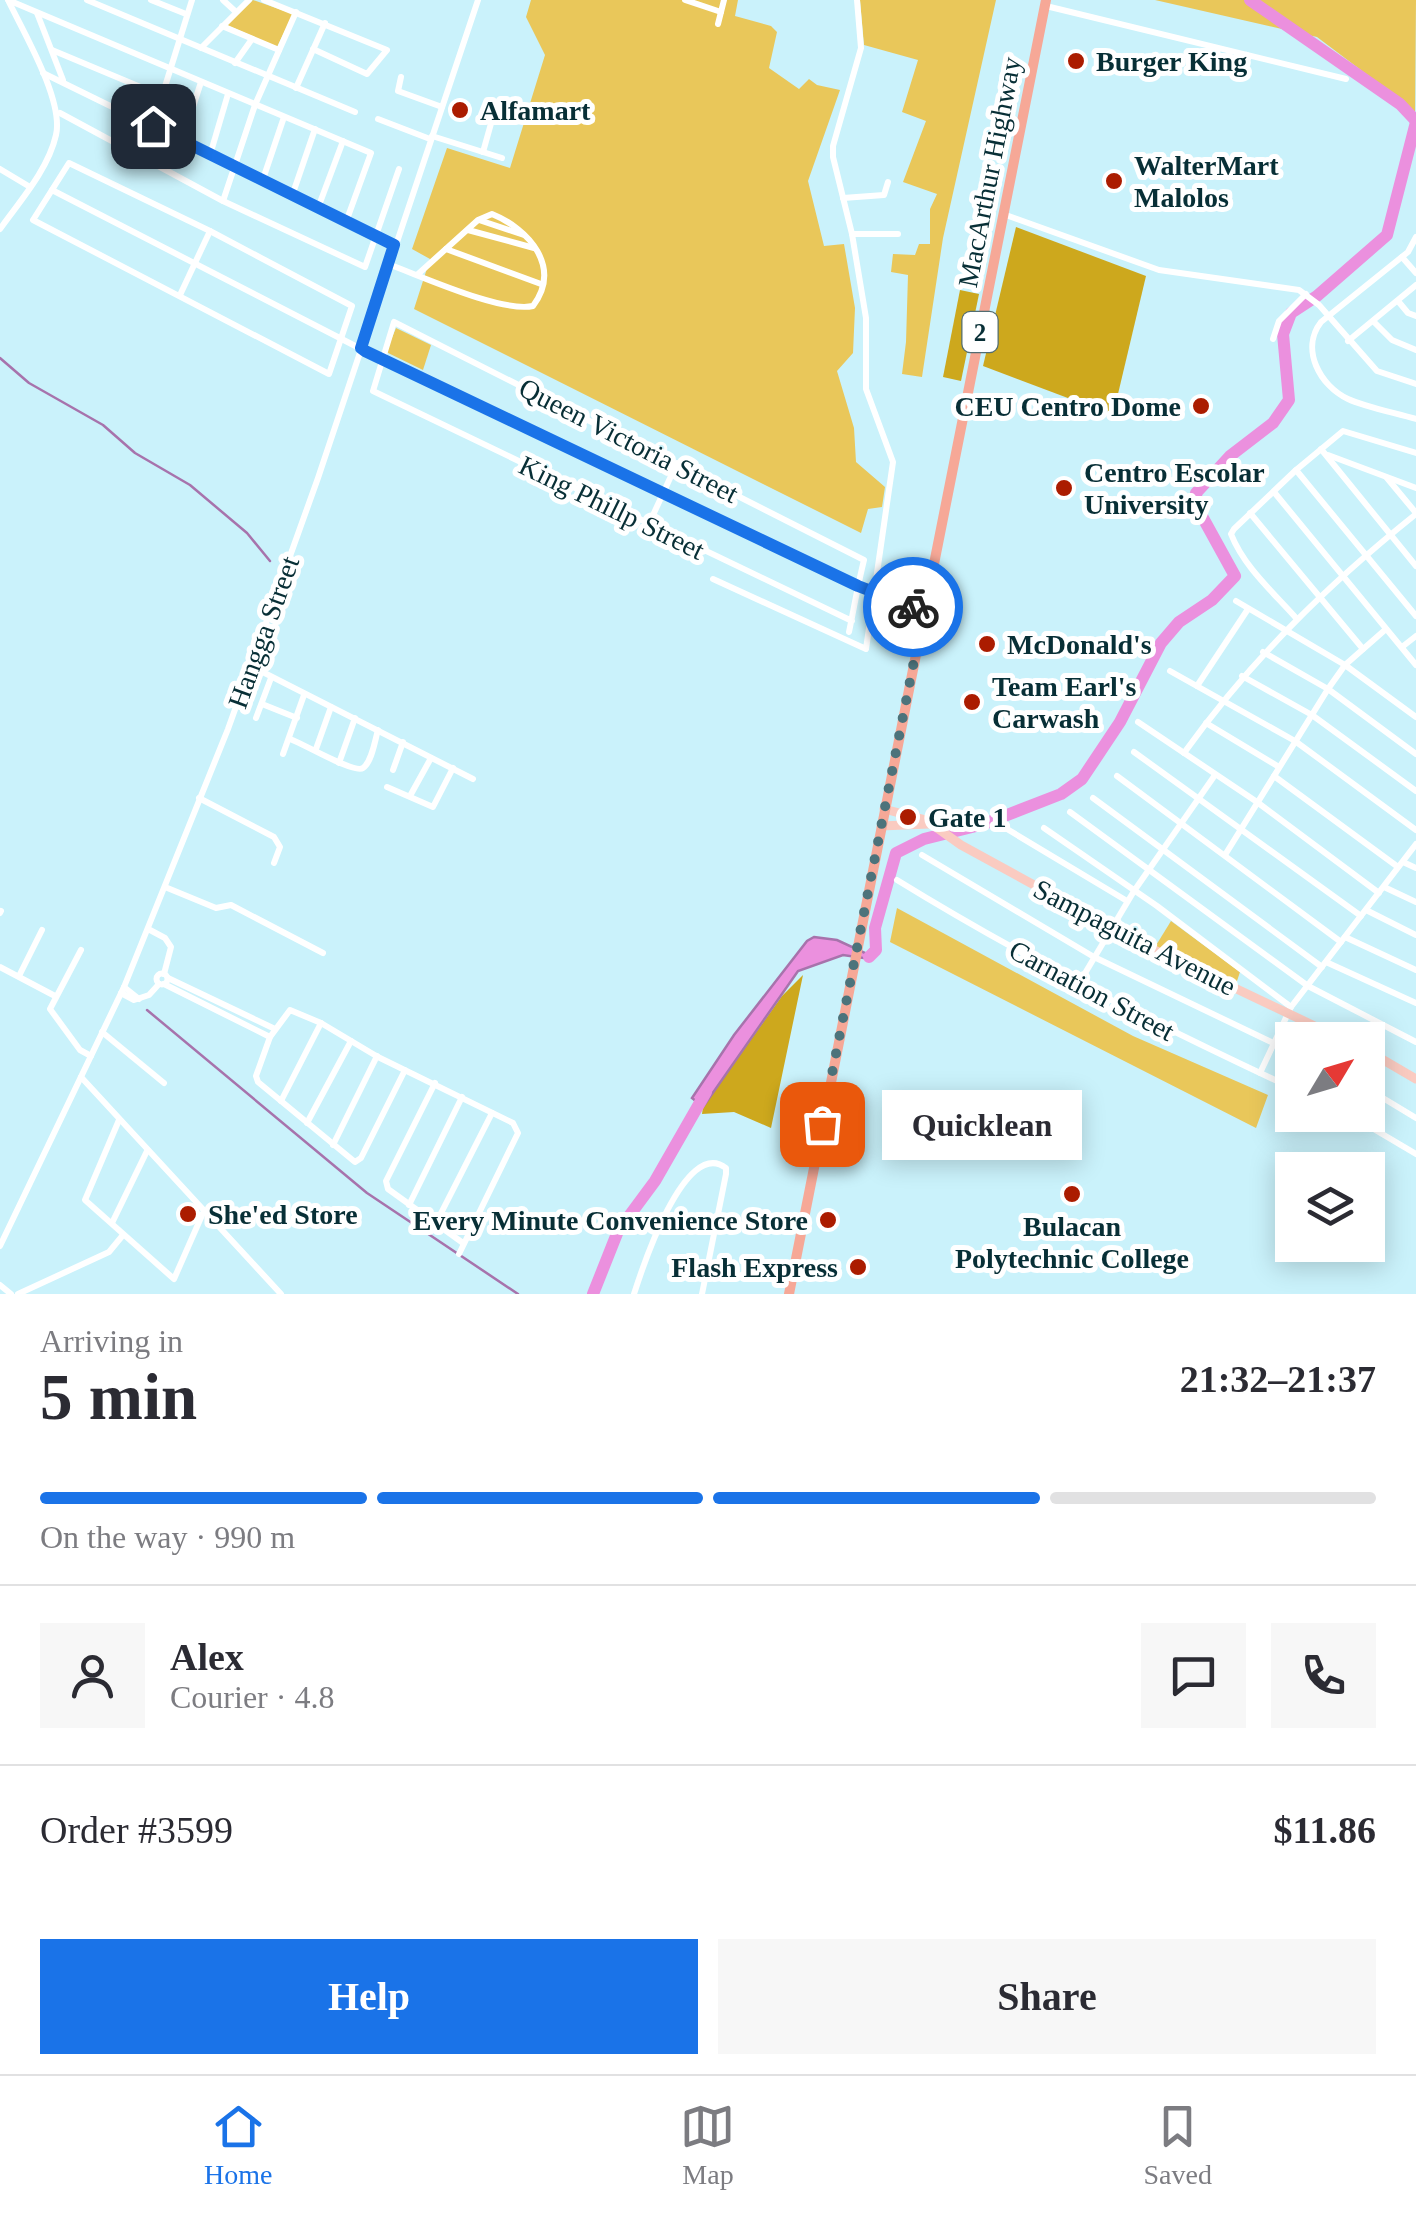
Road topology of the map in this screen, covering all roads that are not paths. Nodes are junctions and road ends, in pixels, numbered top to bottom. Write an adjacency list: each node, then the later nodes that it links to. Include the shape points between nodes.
1 (8, 0): 13 (street); 29 (street)
2 (87, 0): 21 (street)
3 (151, 0): 17 (street)
4 (192, 0): 17 (street)
5 (223, 0): 14 (street)
6 (249, 0): 14 (street)
7 (264, 0): 15 (street)
8 (478, 0): 39 (street, Hangga Street)
9 (684, 0): 16 (street)
10 (724, 0): 16 (street)
11 (857, 0): 61 (street, via 861,48 833,146)
12 (1045, 3): 32 (street); 64 (highway, MacArthur Highway / 2)
13 (37, 12): 25 (street); 28 (street)
14 (236, 12): 20 (street)
15 (296, 12): 18 (street); 26 (street)
16 (721, 12): 19 (street)
17 (186, 14): 21 (street)
18 (325, 23): 24 (street); 24 (street, via 388,50 368,74)
19 (718, 24)
20 (222, 26): 22 (street); 23 (street)
21 (178, 38): 23 (street); 28 (street)
22 (252, 39): 26 (street); 27 (street)
23 (201, 48): 27 (street)
24 (314, 48): 35 (street)
25 (52, 50): 33 (street); 37 (street)
26 (279, 50): 30 (street)
27 (235, 63): 30 (street)
28 (170, 68): 34 (street); 37 (street)
29 (44, 73): 33 (street); 58 (street, via 58,130)
30 (268, 76): 35 (street); 38 (street)
31 (401, 77): 39 (street, via 398,91)
32 (1346, 79)
33 (64, 81): 45 (street)
34 (201, 82): 36 (street); 49 (street)
35 (296, 88): 40 (street)
36 (228, 94): 38 (street); 51 (street)
37 (162, 96): 45 (street)
38 (255, 105): 43 (street); 53 (street)
39 (442, 107): 47 (street, Hangga Street)
40 (354, 112)
41 (499, 112): 50 (street)
42 (60, 113): 62 (street)
43 (284, 117): 46 (street); 56 (street)
44 (378, 120): 47 (street)
45 (153, 126): 49 (street)
46 (315, 130): 48 (street); 60 (street)
47 (431, 138): 50 (street); 73 (street, Hangga Street)
48 (342, 140): 63 (street); 65 (street, via 371,153)
49 (182, 141): 51 (street)
50 (483, 152): 52 (street)
51 (210, 155): 53 (street)
52 (502, 158)
53 (236, 168): 56 (street); 62 (street)
54 (0, 169): 58 (street)
55 (399, 170): 71 (street)
56 (262, 182): 60 (street)
57 (888, 182): 61 (street, via 884,195)
58 (30, 186): 66 (street)
59 (52, 190): 68 (street, via 69,163); 77 (street); 84 (street, via 33,220)
60 (292, 196): 63 (street)
61 (843, 198): 69 (street)
62 (223, 201): 71 (street, via 365,267)
63 (318, 208): 65 (street)
64 (1003, 214): 83 (street, via 1158,270); 118 (highway, MacArthur Highway / 2)
65 (346, 222): 71 (street)
66 (0, 230)
67 (468, 230): 74 (street); 75 (street); 75 (street, via 478,220 530,237)
68 (210, 231): 77 (street); 89 (street, via 352,306)
69 (852, 234): 70 (street); 114 (street, via 866,318 866,389 893,462)
70 (898, 234)
71 (376, 236): 73 (street)
72 (1416, 237): 76 (street)
73 (394, 245): 78 (street, Hangga Street)
74 (445, 248): 80 (street); 81 (street)
75 (536, 248): 81 (street)
76 (1402, 257): 79 (street); 86 (street)
77 (196, 262): 84 (street); 89 (street)
78 (388, 264): 80 (street); 92 (street, Hangga Street)
79 (1416, 273)
80 (417, 274): 81 (street, via 525,308 540,297)
81 (541, 284)
82 (1416, 286): 85 (street)
83 (1307, 294): 86 (street); 90 (street, via 1279,320)
84 (180, 295): 89 (street, via 329,374)
85 (1398, 301): 87 (street); 88 (street)
86 (1327, 316): 91 (street); 96 (street, via 1313,332 1319,374 1343,397)
87 (1416, 316)
88 (1373, 321): 91 (street); 93 (street, via 1392,340)
89 (340, 338): 92 (street)
90 (1273, 338)
91 (1348, 342): 95 (street, via 1376,371)
92 (361, 348): 94 (street); 131 (street, Hangga Street)
93 (1416, 350)
94 (382, 357): 99 (street, Queen Victoria Street, via 394,322); 103 (street); 107 (street, King Phillp Street, via 373,391)
95 (1416, 384)
96 (1416, 420)
97 (1324, 452): 98 (street, via 1344,431); 100 (street); 101 (street); 108 (street)
98 (1416, 453)
99 (677, 463): 103 (street); 113 (street, Queen Victoria Street, via 864,560)
100 (1296, 470): 104 (street); 109 (street)
101 (1386, 478): 102 (street); 106 (street)
102 (1416, 488)
103 (663, 492): 107 (street); 113 (street)
104 (1274, 492): 105 (street); 111 (street)
105 (1250, 513): 115 (street); 120 (street, via 1232,538)
106 (1416, 514): 108 (street)
107 (648, 526): 121 (street, King Phillp Street)
108 (1392, 534): 109 (street); 110 (street)
109 (1368, 554): 111 (street); 119 (street)
110 (1416, 566)
111 (1343, 577): 115 (street); 122 (street)
112 (713, 579): 114 (street, via 864,650)
113 (858, 586): 114 (street); 121 (street)
114 (874, 592): 118 (street, via 880,602)
115 (1321, 595): 120 (street); 127 (street)
116 (1236, 601): 117 (street)
117 (1248, 609): 123 (street); 135 (street)
118 (922, 614): 173 (highway, MacArthur Highway / 2)
119 (1416, 616)
120 (1296, 618): 123 (street)
121 (852, 621): 124 (street)
122 (1386, 629): 126 (street); 127 (street)
123 (1284, 630): 128 (street); 130 (street)
124 (849, 632)
125 (1416, 636): 126 (street)
126 (1402, 647): 129 (street)
127 (1363, 649): 130 (street)
128 (1263, 652): 133 (street); 136 (street)
129 (1416, 664)
130 (1346, 665): 136 (street); 142 (street)
131 (251, 666): 134 (street); 169 (street, Hangga Street)
132 (1170, 671): 135 (street)
133 (1242, 676): 138 (street); 141 (street)
134 (271, 678): 137 (street); 139 (street)
135 (1197, 686): 138 (street)
136 (1328, 689): 141 (street); 156 (street)
137 (304, 694): 140 (street); 144 (street)
138 (1222, 700): 147 (street); 150 (street)
139 (262, 704): 143 (street); 144 (street)
140 (331, 707): 145 (street); 152 (street)
141 (1312, 715): 150 (street); 167 (street)
142 (1416, 717)
143 (256, 718)
144 (298, 718): 149 (street)
145 (355, 718): 148 (street); 158 (street)
146 (1138, 722): 155 (street)
147 (1206, 723): 155 (street); 159 (street)
148 (378, 730): 151 (street); 158 (street, via 364,768)
149 (290, 739): 152 (street); 154 (street)
150 (1295, 741): 159 (street); 181 (street)
151 (403, 742): 157 (street); 161 (street)
152 (316, 749): 158 (street)
153 (1134, 752): 171 (street)
154 (283, 754)
155 (1184, 754): 162 (street)
156 (1416, 754)
157 (431, 757): 160 (street); 168 (street)
158 (339, 763)
159 (1279, 767): 164 (street)
160 (453, 768): 165 (street); 168 (street, via 433,807)
161 (393, 770)
162 (1215, 775): 171 (street); 172 (street)
163 (1117, 776): 175 (street)
164 (1274, 776): 172 (street); 187 (street)
165 (473, 779)
166 (387, 787): 168 (street)
167 (1416, 791)
168 (410, 796)
169 (198, 798): 186 (street, via 274,837 280,847); 191 (street, Hangga Street)
170 (1093, 798): 183 (street)
171 (1197, 800): 175 (street); 180 (street)
172 (1257, 802): 180 (street); 192 (street)
173 (884, 809): 176 (main road, Sampaguita Avenue); 177 (highway, MacArthur Highway / 2)
174 (1070, 812): 189 (street)
175 (1180, 823): 183 (street); 185 (street)
176 (934, 825): 177 (main road); 197 (main road, Sampaguita Avenue)
177 (881, 826): 258 (highway, MacArthur Highway / 2)
178 (1044, 828): 193 (street)
179 (1007, 829): 194 (street)
180 (1239, 829): 185 (street); 196 (street)
181 (1416, 830)
182 (1416, 844): 187 (street)
183 (1163, 848): 189 (street); 205 (street)
184 (922, 855): 204 (street)
185 (1225, 855): 201 (street)
186 (274, 863)
187 (1400, 864): 188 (street); 192 (street)
188 (1416, 868)
189 (1149, 869): 193 (street); 211 (street)
190 (898, 880): 210 (street, Carnation Street)
191 (165, 888): 199 (street, Hangga Street); 203 (street, via 216,908 231,905)
192 (1381, 890): 195 (street); 196 (street)
193 (1134, 891): 194 (street); 215 (street)
194 (1128, 900): 197 (street)
195 (1416, 902)
196 (1364, 913): 200 (street); 201 (street)
197 (1111, 928): 204 (street); 215 (main road, Sampaguita Avenue)
198 (42, 930): 208 (street)
199 (150, 930): 209 (street, via 171,946); 212 (street, Hangga Street)
200 (1416, 935)
201 (1343, 940): 205 (street); 207 (street)
202 (81, 950): 213 (street)
203 (323, 954)
204 (1094, 957): 210 (street); 223 (street)
205 (1324, 964): 211 (street); 214 (street)
206 (0, 967): 208 (street)
207 (1416, 970)
208 (19, 976): 213 (street)
209 (164, 980): 212 (street, via 139,999); 218 (street); 220 (street)
210 (1078, 985): 228 (street, Carnation Street)
211 (1308, 986): 215 (street); 222 (street)
212 (123, 990): 219 (street, Hangga Street)
213 (55, 996): 224 (street, via 50,1009 58,1024)
214 (1416, 1003)
215 (1289, 1010): 216 (main road, Sampaguita Avenue); 223 (street)
216 (1311, 1022)
217 (320, 1023): 218 (street, via 290,1010); 221 (street); 236 (street)
218 (275, 1029): 220 (street)
219 (102, 1032): 224 (street, Hangga Street); 233 (street)
220 (270, 1037): 236 (street, via 256,1076)
221 (350, 1041): 225 (street); 240 (street)
222 (1416, 1042)
223 (1274, 1043): 228 (street)
224 (91, 1056): 229 (street, Hangga Street)
225 (377, 1056): 227 (street); 242 (street)
226 (1385, 1061): 230 (main road)
227 (406, 1070): 232 (street); 242 (street, via 361,1158 355,1162)
228 (1260, 1073): 231 (street, Carnation Street)
229 (81, 1077): 239 (street); 251 (street, Hangga Street)
230 (1416, 1079)
231 (1275, 1080)
232 (434, 1083): 234 (street); 245 (street, via 386,1181)
233 (164, 1084)
234 (462, 1097): 237 (street); 245 (street)
235 (1385, 1099): 238 (street)
236 (281, 1101): 240 (street)
237 (492, 1113): 248 (street); 250 (street, via 513,1123 518,1134)
238 (1416, 1118)
239 (119, 1120): 243 (street); 247 (street, via 85,1196)
240 (308, 1123): 242 (street)
241 (1379, 1132): 244 (street)
242 (333, 1145)
243 (147, 1151): 246 (street); 247 (street)
244 (1416, 1154)
245 (409, 1205): 248 (street)
246 (204, 1213): 249 (street, via 174,1278); 255 (street)
247 (112, 1224): 249 (street)
248 (435, 1225): 250 (street)
249 (123, 1235): 254 (street, via 108,1252)
250 (463, 1243): 252 (street)
251 (0, 1246)
252 (459, 1254)
253 (0, 1285): 254 (street)
254 (15, 1294)
255 (281, 1294)
256 (634, 1294): 257 (street, via 666,1209 711,1162 723,1164 726,1174)
257 (702, 1294)
258 (788, 1294)

